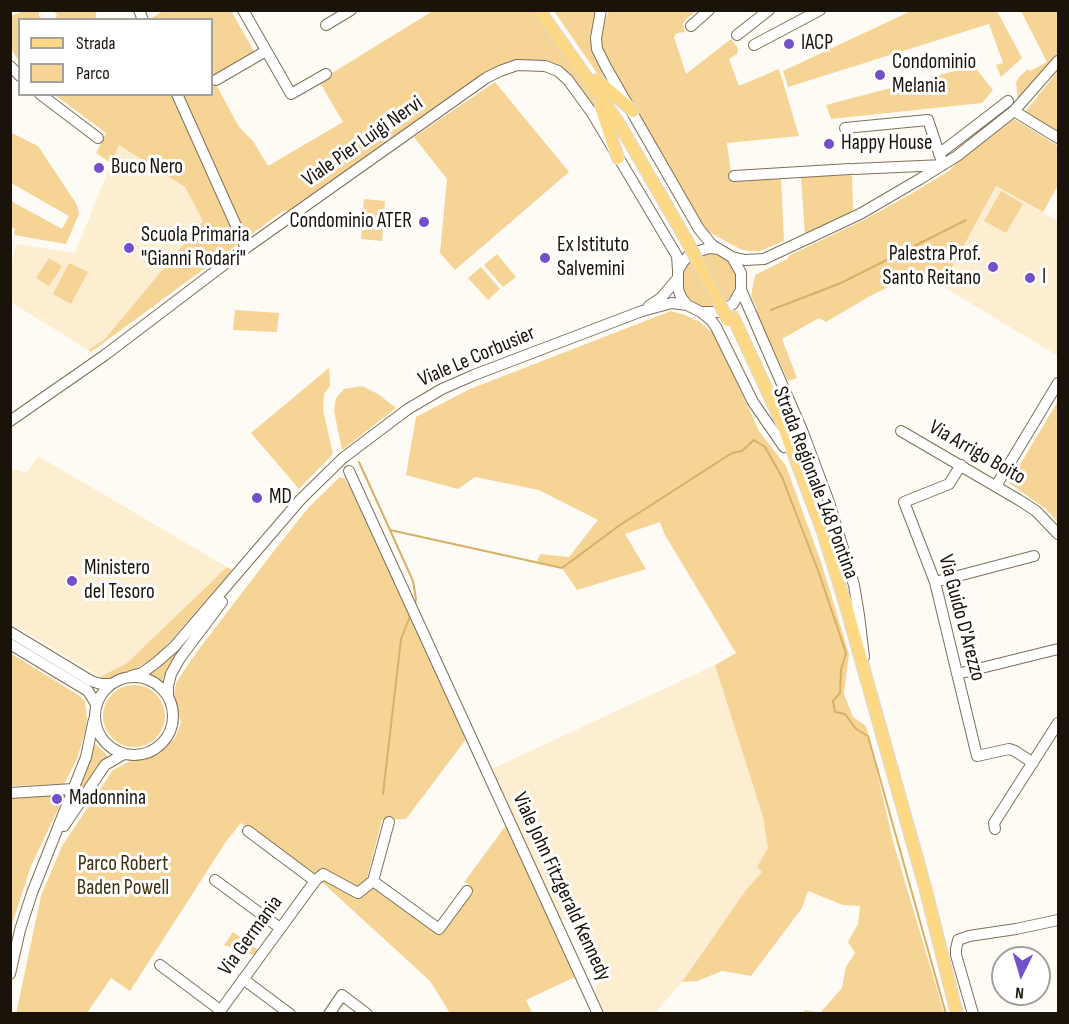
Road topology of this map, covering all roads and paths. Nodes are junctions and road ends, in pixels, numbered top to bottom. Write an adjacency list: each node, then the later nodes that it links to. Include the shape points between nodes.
1 (351, 10): 9 (street)
2 (539, 10): 16 (main road, Strada Regionale 148 Pontina)
3 (549, 10): 16 (main road, Strada Regionale 148 Pontina)
4 (601, 10): 21 (street, via 597,49)
5 (709, 10): 10 (street)
6 (770, 10): 11 (street)
7 (820, 10): 12 (street)
8 (245, 11): 13 (street)
9 (326, 25)
10 (691, 26)
11 (737, 35)
12 (754, 45)
13 (266, 51): 15 (street, via 291,94); 17 (street)
14 (1059, 61): 20 (street)
15 (326, 74)
16 (593, 79): 21 (main road); 25 (main road); 38 (main road, Strada Regionale 148 Pontina, via 690,240)
17 (216, 80)
18 (43, 96): 23 (street)
19 (178, 96): 30 (street)
20 (1011, 106): 24 (street); 26 (street, via 981,138)
21 (633, 111): 31 (street, via 699,229)
22 (845, 128): 26 (street, via 928,120)
23 (98, 138)
24 (1059, 138)
25 (618, 158): 30 (street, Viale Pier Luigi Nervi, via 568,80 545,66 517,65 486,78); 33 (street, Viale Pier Luigi Nervi, via 677,256)
26 (941, 159): 27 (street); 29 (street)
27 (903, 166): 28 (street); 29 (street, via 914,174)
28 (734, 176)
29 (914, 183): 32 (street, via 764,260)
30 (246, 248): 40 (street, Viale Pier Luigi Nervi)
31 (719, 249): 32 (street); 33 (street, via 690,254)
32 (732, 256): 34 (street, via 741,273)
33 (677, 275): 35 (street, via 681,297); 36 (street, Viale Le Corbusier, via 661,298)
34 (741, 290): 37 (street, via 726,309); 54 (street, via 798,419 828,502 854,585)
35 (687, 305): 36 (street, Viale Le Corbusier, via 672,303); 37 (street)
36 (642, 311): 48 (street, Viale Le Corbusier, via 474,375 408,409 343,458 301,499)
37 (701, 312): 42 (street, via 716,327 753,402)
38 (730, 318): 42 (main road, Strada Regionale 148 Pontina); 54 (main road, Strada Regionale 148 Pontina, via 783,425 823,532)
39 (1059, 383): 45 (street)
40 (10, 421)
41 (901, 431): 43 (street, Via Arrigo Boito)
42 (784, 447): 83 (main road, Strada Regionale 148 Pontina, via 840,605)
43 (960, 465): 45 (street, Via Arrigo Boito); 49 (street, Via Guido D'Arezzo, via 949,484 904,502)
44 (349, 471): 82 (street, Viale John Fitzgerald Kennedy, via 484,778)
45 (996, 486): 46 (street, Via Arrigo Boito, via 1036,511)
46 (1059, 534)
47 (1034, 556): 49 (street)
48 (244, 567): 55 (street, Viale Le Corbusier, via 174,647 142,673); 57 (street, Viale Le Corbusier, via 180,658 171,674)
49 (935, 582): 53 (street, Via Guido D'Arezzo)
50 (10, 632): 56 (street, via 91,681)
51 (10, 644): 58 (street, via 88,691)
52 (1058, 649): 53 (street)
53 (957, 674): 62 (street, Via Guido D'Arezzo, via 977,756 1009,749)
54 (865, 675): 84 (main road, Strada Regionale 148 Pontina)
55 (131, 676): 56 (street, Viale Le Corbusier); 57 (street, via 152,681)
56 (111, 684): 58 (street, Viale Le Corbusier)
57 (168, 696): 61 (street, Viale Le Corbusier, via 173,722 161,745 144,753)
58 (96, 704): 59 (street, Viale Le Corbusier)
59 (94, 719): 61 (street, via 104,741); 63 (street, Viale Le Corbusier, via 86,757)
60 (1059, 723): 62 (street)
61 (124, 754): 68 (street, Viale Le Corbusier, via 112,759 101,771)
62 (1033, 763): 66 (street, via 994,823)
63 (73, 789): 64 (street); 68 (street, Viale Le Corbusier)
64 (10, 793)
65 (388, 822): 71 (street)
66 (995, 829)
67 (248, 831): 70 (street)
68 (45, 858): 76 (street, Viale Le Corbusier, via 20,930)
69 (215, 879): 74 (street)
70 (315, 881): 71 (street, via 323,874 358,893); 74 (street, Via Germania)
71 (374, 881): 72 (street, via 439,929)
72 (467, 891)
73 (1059, 920): 85 (street, via 958,940 956,956)
74 (280, 928): 77 (street, Via Germania)
75 (160, 965): 78 (street)
76 (10, 974)
77 (243, 980): 78 (street, Via Germania); 80 (street)
78 (219, 1012)
79 (330, 1013): 81 (street, via 342,995)
80 (290, 1014)
81 (367, 1014)
82 (597, 1014)
83 (951, 1014)
84 (957, 1014)
85 (973, 1014)

